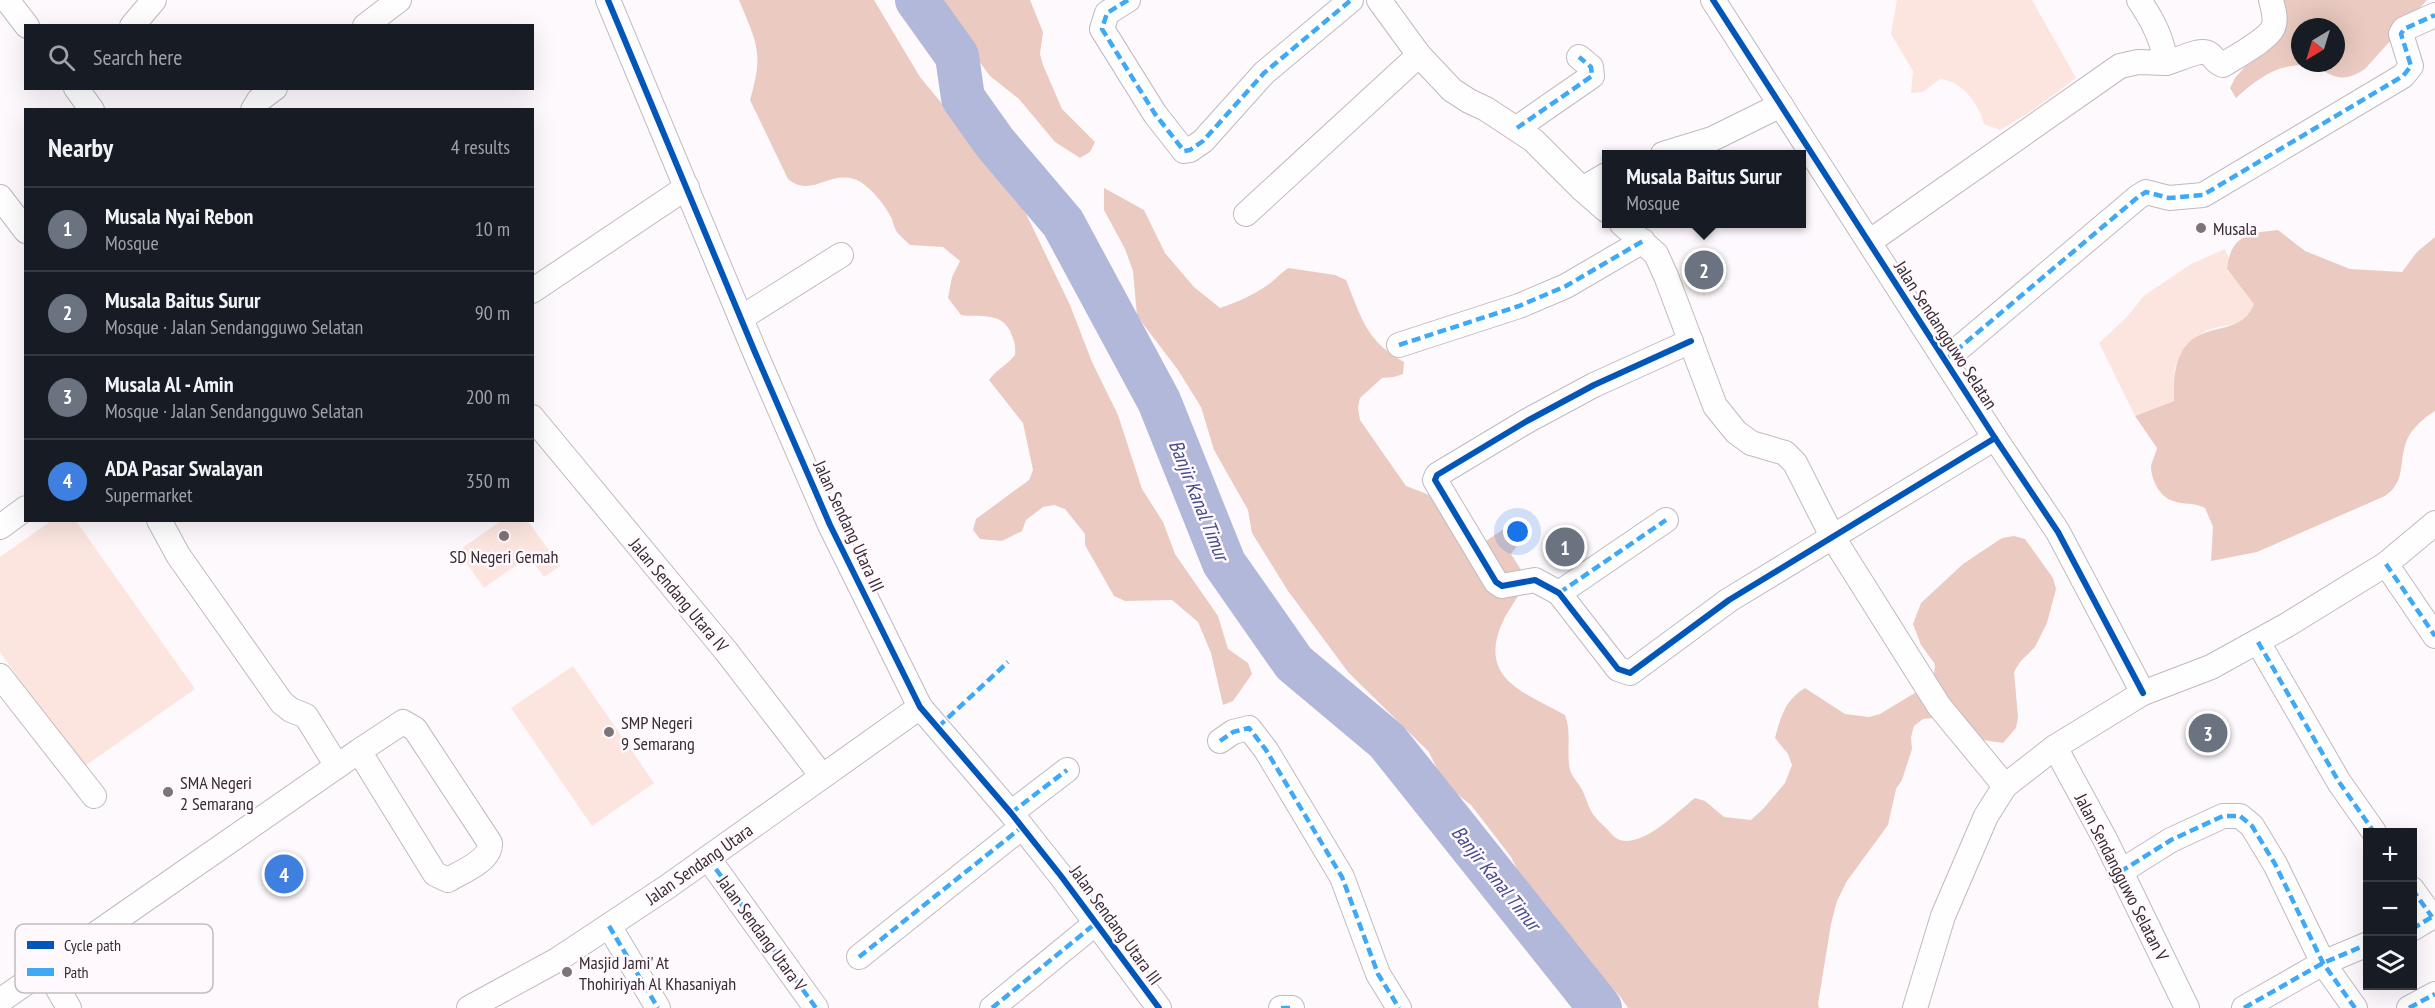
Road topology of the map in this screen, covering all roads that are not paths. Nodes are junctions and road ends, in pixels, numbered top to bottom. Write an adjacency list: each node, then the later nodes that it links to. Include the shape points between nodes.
1 (7, 0): 12 (street)
2 (154, 0): 13 (street)
3 (399, 0): 14 (street)
4 (608, 0): 26 (street, Jalan Sendang Utara III)
5 (1128, 0): 6 (street, via 1107,13 1102,29 1155,114 1184,151 1203,141 1264,73)
6 (1351, 0)
7 (1379, 0): 15 (street)
8 (1713, 0): 20 (street, Jalan Sendangguwo Selatan)
9 (2139, 0): 17 (street, via 2156,26)
10 (2271, 0): 17 (street, via 2275,14 2272,28 2223,65 2208,52 2199,51)
11 (2435, 15): 40 (street, via 2401,34 2411,66 2403,76 2204,195 2169,198 2146,192 2138,196)
12 (25, 24)
13 (134, 24)
14 (368, 24)
15 (1419, 55): 23 (street, via 1452,90); 30 (street)
16 (1580, 57): 23 (street, via 1590,67 1592,76)
17 (2166, 63): 34 (street, via 2120,66)
18 (79, 90): 21 (street)
19 (272, 90): 22 (street)
20 (1781, 105): 24 (street, via 1712,139); 34 (street, Jalan Sendangguwo Selatan)
21 (91, 108)
22 (254, 108)
23 (1517, 128): 27 (street)
24 (1676, 150)
25 (1602, 177): 27 (street)
26 (687, 187): 36 (street); 37 (street, Jalan Sendang Utara III)
27 (1582, 189): 29 (street)
28 (0, 197): 31 (street)
29 (1602, 206)
30 (1246, 214)
31 (24, 228)
32 (1627, 228): 33 (street)
33 (1642, 241): 38 (street, via 1656,254); 39 (street, via 1566,286 1529,302)
34 (1869, 242): 40 (street, Jalan Sendangguwo Selatan)
35 (841, 255): 37 (street)
36 (534, 290)
37 (741, 318): 55 (street, Jalan Sendang Utara III, via 830,525)
38 (1691, 340): 48 (street, via 1715,406 1736,432 1751,443 1791,457); 50 (street, via 1594,385 1437,475 1435,480 1496,582 1503,586 1535,580)
39 (1399, 345)
40 (1945, 360): 42 (street, Jalan Sendangguwo Selatan)
41 (534, 419): 61 (street, Jalan Sendang Utara IV, via 726,651)
42 (1995, 438): 48 (street); 54 (street, Jalan Sendangguwo Selatan, via 2058,532)
43 (24, 509): 47 (street)
44 (1666, 520): 50 (street)
45 (160, 522): 59 (street, via 177,555 282,703 306,716)
46 (2435, 523): 49 (street)
47 (0, 527)
48 (1832, 536): 50 (street, via 1729,600 1630,673 1618,669); 62 (street, via 1939,706)
49 (2386, 564): 51 (street); 52 (street)
50 (1559, 593)
51 (2435, 636)
52 (2258, 642): 54 (street, via 2211,668); 65 (street, via 2339,782)
53 (0, 676): 63 (street)
54 (2143, 693): 57 (street)
55 (920, 706): 61 (street, Jalan Sendang Utara); 64 (street, Jalan Sendang Utara III)
56 (1220, 741): 88 (street, via 1249,728 1266,750 1342,878 1378,974)
57 (2055, 747): 62 (street); 67 (street, Jalan Sendangguwo Selatan V)
58 (359, 751): 58 (street, via 403,722 411,724 490,843 486,856 448,880 435,874); 59 (street)
59 (337, 766): 71 (street)
60 (1067, 770): 64 (street)
61 (822, 776): 66 (street, Jalan Sendang Utara)
62 (2005, 786): 89 (street, via 1986,816 1943,916)
63 (94, 796)
64 (1016, 820): 70 (street, Jalan Sendang Utara III); 74 (street)
65 (2371, 828)
66 (708, 858): 72 (street, Jalan Sendang Utara); 83 (street, Jalan Sendang Utara V)
67 (2120, 872): 75 (street, via 2202,825 2223,816 2240,816 2252,826 2275,864); 90 (street, Jalan Sendangguwo Selatan V)
68 (2417, 900): 69 (street)
69 (2427, 921)
70 (1096, 923): 84 (street); 85 (street, Jalan Sendang Utara III)
71 (112, 924)
72 (609, 926): 81 (street, Jalan Sendang Utara, via 557,960); 82 (street)
73 (2363, 946): 75 (street)
74 (859, 957)
75 (2323, 963): 91 (street); 92 (street)
76 (15, 990): 79 (street)
77 (60, 993): 80 (street)
78 (2435, 994): 93 (street)
79 (0, 1000)
80 (69, 1008)
81 (469, 1008)
82 (658, 1008)
83 (816, 1008)
84 (993, 1008)
85 (1159, 1008)
86 (1281, 1008): 87 (street)
87 (1292, 1008)
88 (1399, 1008)
89 (1915, 1008)
90 (2187, 1008)
91 (2244, 1008)
92 (2355, 1008)
93 (2409, 1008)

